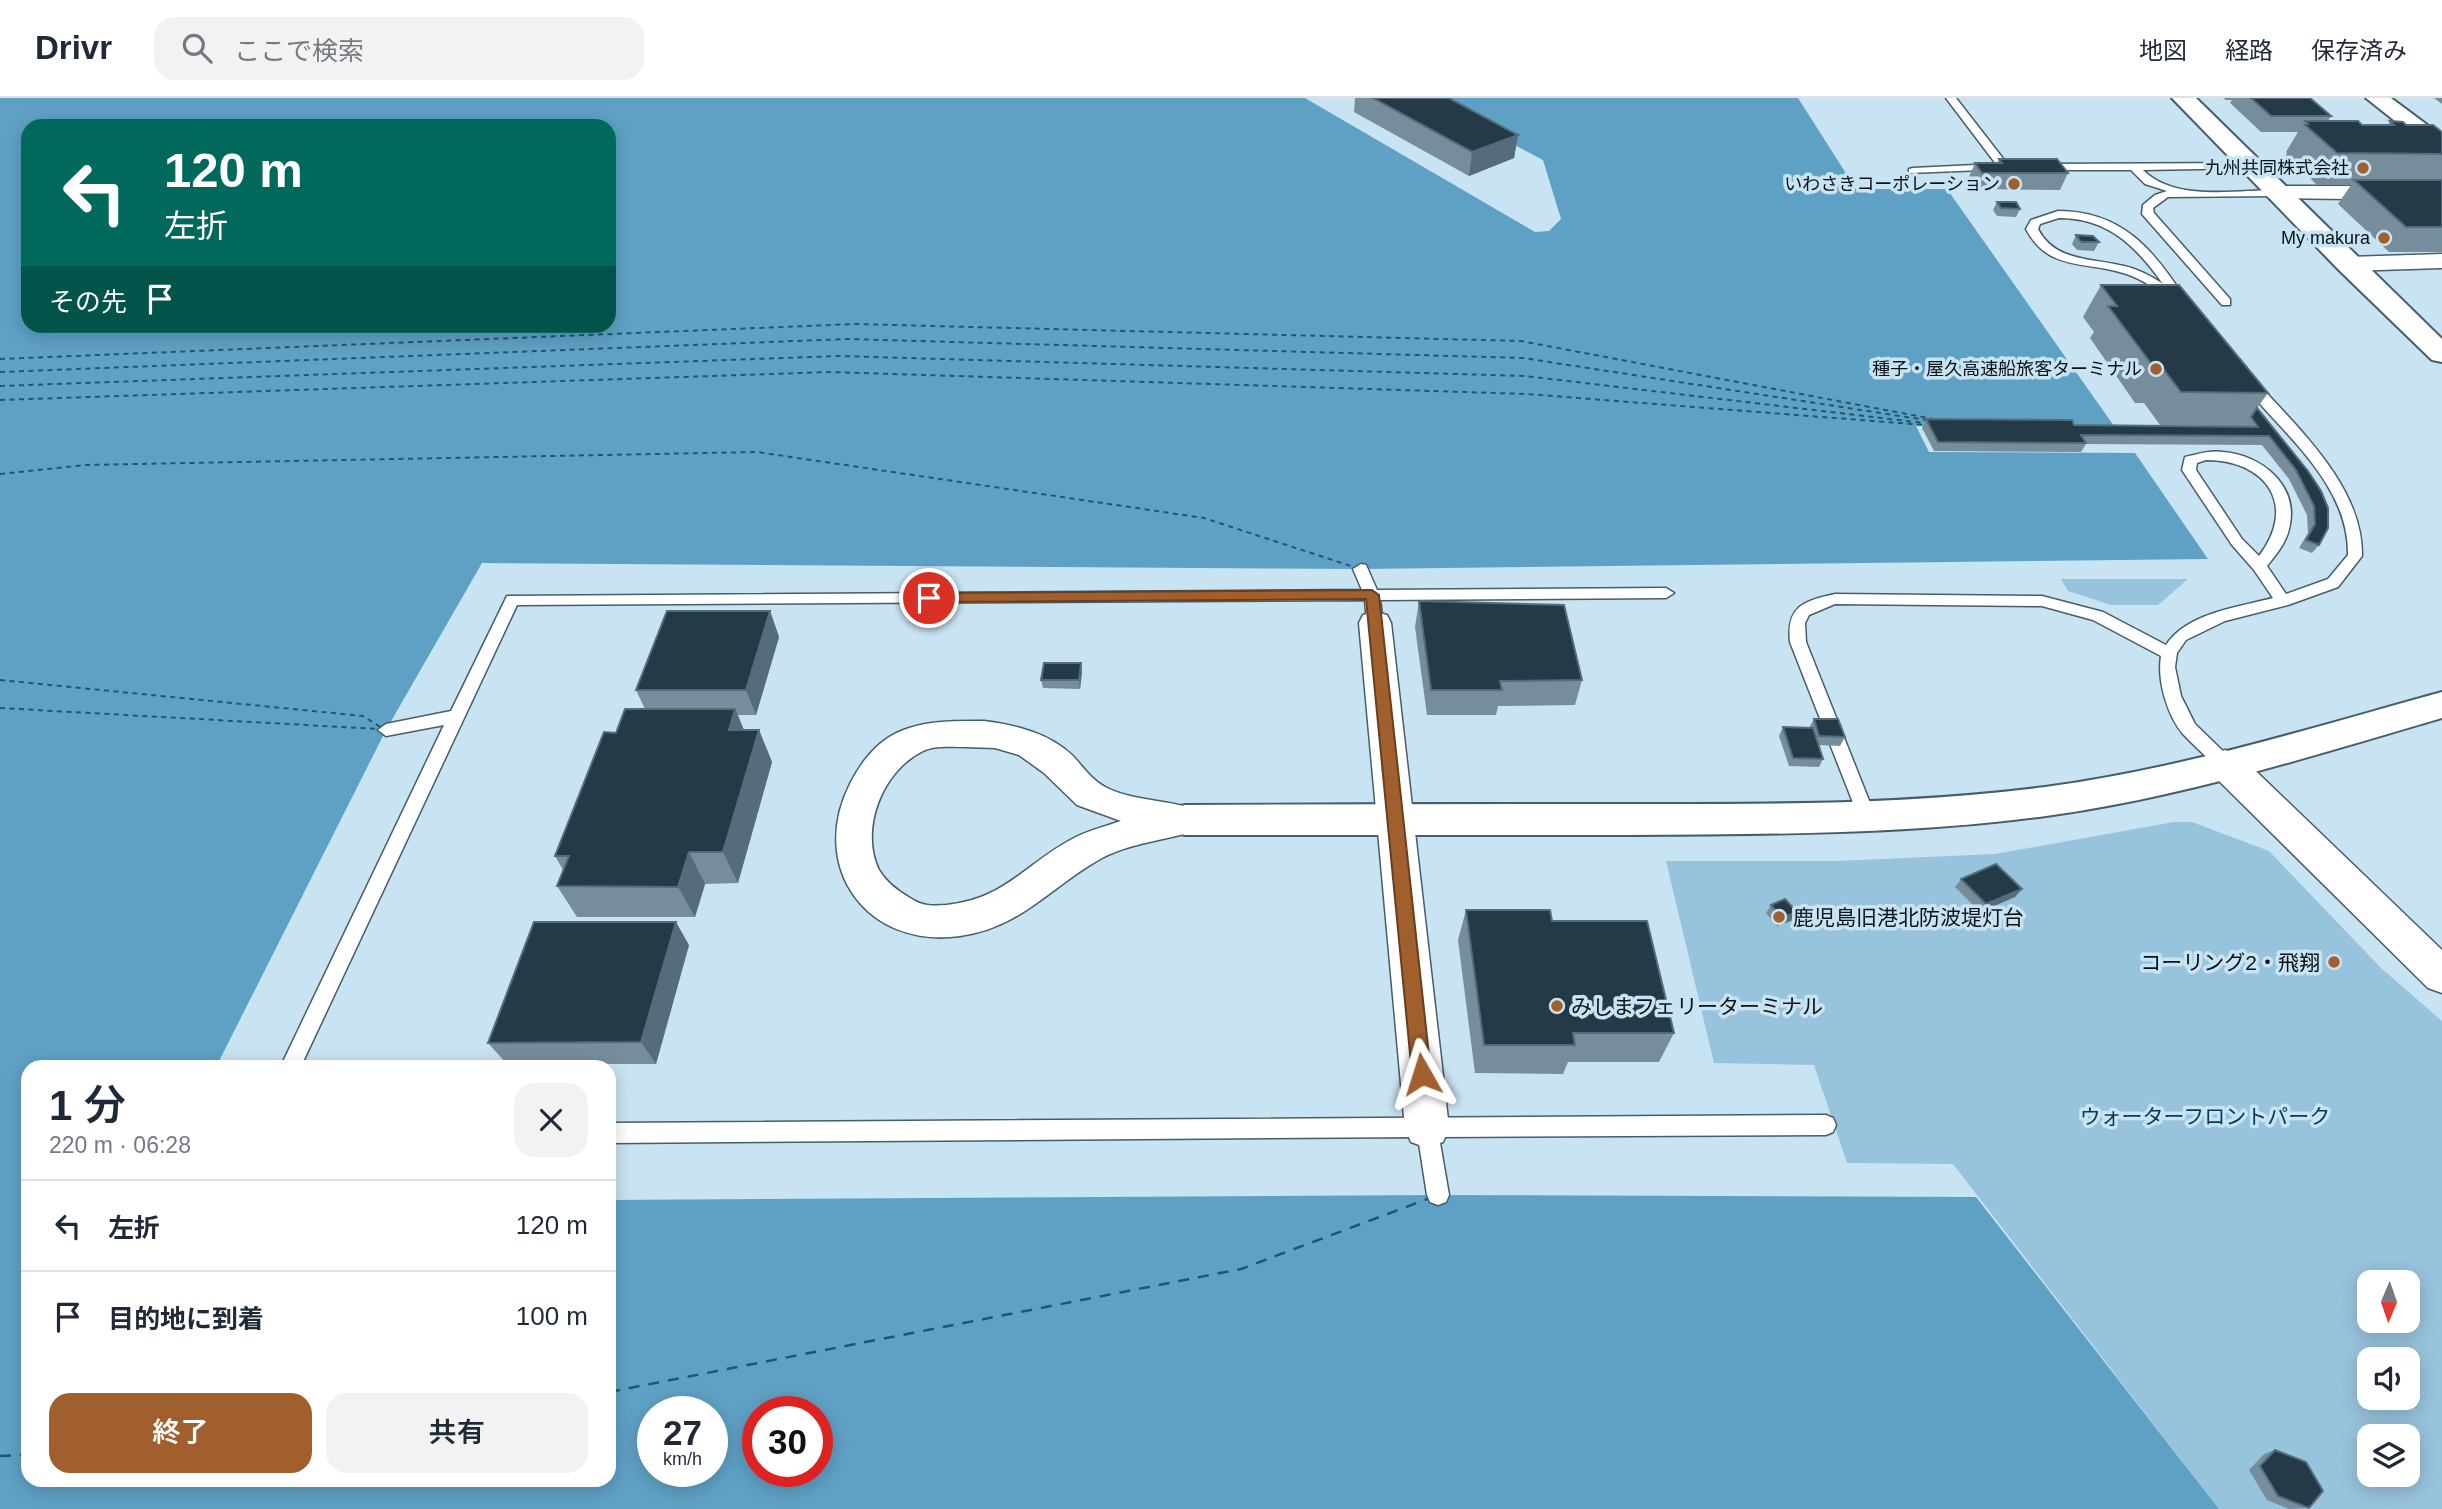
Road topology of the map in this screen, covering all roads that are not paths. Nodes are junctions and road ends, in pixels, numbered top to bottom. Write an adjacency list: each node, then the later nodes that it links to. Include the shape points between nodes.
1 (1951, 98): 6 (lane)
2 (2183, 98): 5 (street)
3 (2377, 98): 4 (street)
4 (2442, 147)
5 (2251, 166): 9 (lane); 12 (street)
6 (2004, 167): 7 (lane); 10 (lane)
7 (2017, 167)
8 (2030, 167): 9 (lane)
9 (2134, 167): 11 (lane, via 2149,182)
10 (1913, 172)
11 (2186, 193): 12 (lane); 18 (lane, via 2159,197 2147,207 2148,214)
12 (2277, 193): 13 (street); 16 (street)
13 (2442, 193)
14 (2140, 247): 17 (lane, via 2131,259); 17 (lane, via 2185,305 2125,269); 17 (lane, via 2130,236 2089,218 2062,214 2035,222 2035,239 2047,249)
15 (2442, 261): 16 (street)
16 (2348, 264): 19 (street)
17 (2102, 266)
18 (2226, 302)
19 (2442, 354)
20 (2239, 370): 24 (lane, via 2322,471 2353,526 2355,556 2333,583)
21 (2259, 566): 21 (lane, via 2237,542 2189,470 2190,460 2199,456 2244,459 2270,478 2283,505 2284,522); 24 (lane)
22 (1361, 569): 25 (lane)
23 (1666, 593): 25 (lane)
24 (2283, 601): 26 (lane, via 2210,622 2180,636)
25 (1374, 609): 28 (lane, via 512,600); 33 (street)
26 (2169, 653): 30 (lane, via 2173,696 2188,728); 31 (lane, via 2098,616 2042,601 1835,599 1813,604 1795,624 1798,642)
27 (2442, 705): 30 (street)
28 (458, 716): 29 (lane); 35 (lane)
29 (386, 730)
30 (2225, 764): 31 (street, via 2135,787 2019,806); 34 (street)
31 (1867, 818): 33 (street)
32 (1185, 820): 32 (street, via 1090,847 999,909 952,920 920,922 887,906 867,888 856,864 853,841 863,793 881,765 911,742 946,735 1016,737 1059,764 1071,782 1097,799); 33 (street)
33 (1396, 821): 37 (street)
34 (2442, 976)
35 (294, 1060)
36 (1826, 1125): 37 (lane)
37 (1427, 1128): 38 (lane); 39 (lane)
38 (616, 1133)
39 (1438, 1195)

